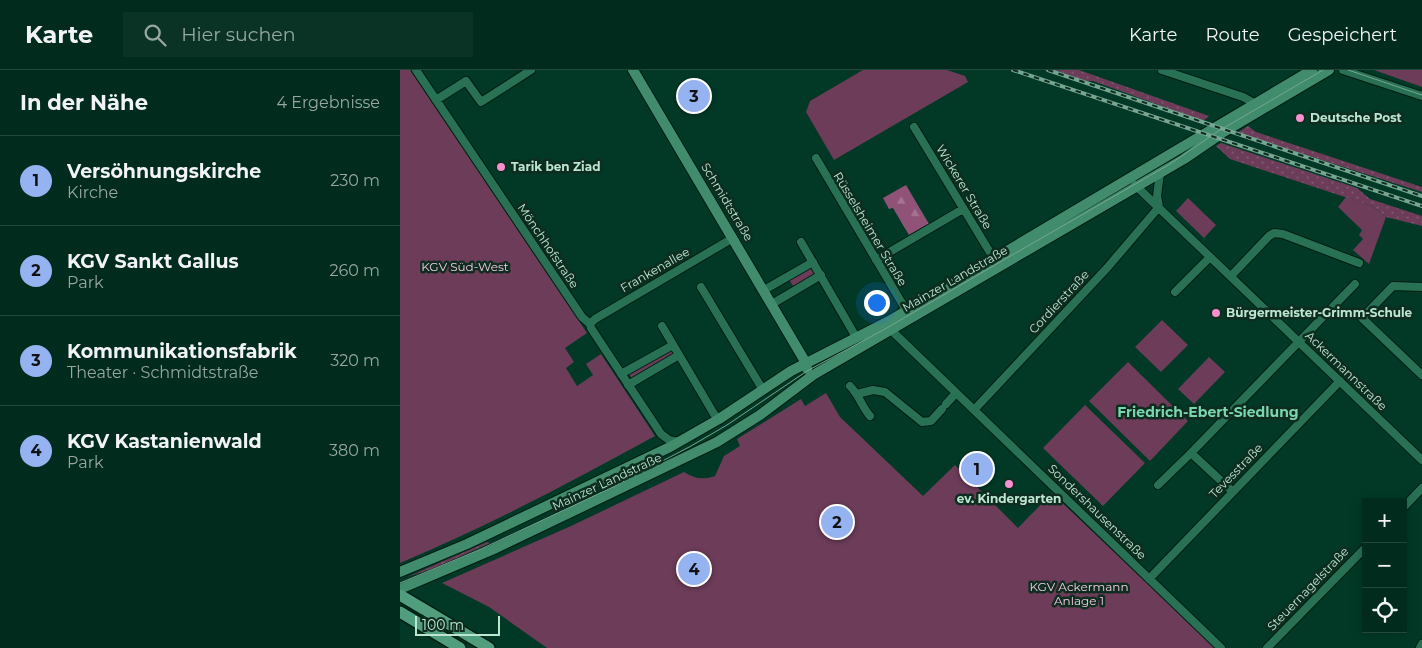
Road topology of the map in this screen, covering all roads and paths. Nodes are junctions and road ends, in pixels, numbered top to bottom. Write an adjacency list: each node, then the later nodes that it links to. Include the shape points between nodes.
1 (416, 70): 10 (street, Mönchhofstraße)
2 (531, 70): 10 (street, via 481,102 466,81)
3 (633, 70): 20 (main road, Schmidtstraße)
4 (1162, 70): 11 (street)
5 (1329, 70): 7 (main road, Mainzer Landstraße)
6 (1343, 70): 8 (street)
7 (1312, 72): 11 (main road, Mainzer Landstraße); 15 (main road, Mainzer Landstraße)
8 (1361, 73): 9 (street)
9 (1422, 96)
10 (436, 100): 36 (street, Mönchhofstraße, via 582,317)
11 (1254, 103): 14 (main road, Mainzer Landstraße)
12 (914, 127): 19 (street, Wickerer Straße)
13 (816, 158): 24 (street, Rüsselsheimer Straße)
14 (1139, 171): 16 (main road, Mainzer Landstraße); 17 (street)
15 (1160, 173): 17 (main road, Mainzer Landstraße); 18 (street)
16 (1118, 184): 17 (street); 23 (main road, Mainzer Landstraße)
17 (1138, 186): 18 (street, Ackermannstraße); 38 (main road, Mainzer Landstraße)
18 (1159, 207): 22 (street, Ackermannstraße); 56 (street, Cordierstraße, via 1107,268)
19 (963, 210): 23 (street, Wickerer Straße); 24 (street)
20 (732, 238): 32 (main road, Schmidtstraße); 36 (street, Frankenallee)
21 (801, 242): 25 (street)
22 (1210, 257): 28 (street, Ackermannstraße); 33 (street)
23 (994, 259): 35 (main road, Mainzer Landstraße)
24 (876, 260): 35 (street, Rüsselsheimer Straße)
25 (813, 262): 27 (street); 32 (street)
26 (1359, 263): 28 (street, via 1274,233)
27 (821, 275): 34 (street); 39 (street)
28 (1231, 276): 40 (street, Ackermannstraße)
29 (1355, 284): 40 (street)
30 (701, 287): 53 (street)
31 (1422, 287): 48 (street, via 1393,286 1362,318)
32 (764, 290): 34 (main road, Schmidtstraße)
33 (1175, 292)
34 (772, 304): 42 (main road, Schmidtstraße)
35 (906, 310): 39 (main road, Mainzer Landstraße)
36 (590, 324): 47 (street, Mönchhofstraße)
37 (662, 326): 41 (street)
38 (891, 330): 46 (main road, Mainzer Landstraße); 54 (street, Sondershausenstraße)
39 (856, 337): 43 (main road, Mainzer Landstraße)
40 (1299, 340): 49 (street, Ackermannstraße); 62 (street)
41 (673, 345): 44 (street); 47 (street)
42 (797, 348): 43 (main road, via 813,354); 45 (main road, Schmidtstraße)
43 (827, 352): 45 (main road, Mainzer Landstraße)
44 (679, 355): 50 (street); 58 (street)
45 (806, 363): 46 (main road, via 818,368); 51 (main road, via 807,371); 53 (main road, Mainzer Landstraße)
46 (830, 366): 51 (main road, Mainzer Landstraße)
47 (621, 374): 50 (street, Mönchhofstraße)
48 (1422, 375)
49 (1340, 380): 63 (street, Ackermannstraße); 66 (street, Tevesstraße)
50 (628, 386): 59 (street, Mönchhofstraße)
51 (800, 386): 71 (main road, Mainzer Landstraße, via 717,442 486,553)
52 (850, 386): 55 (street)
53 (763, 390): 58 (main road, Mainzer Landstraße)
54 (956, 393): 55 (street, via 931,421 922,422 885,392 872,390); 56 (street, Sondershausenstraße)
55 (857, 394): 57 (street, via 862,408)
56 (974, 410): 70 (street, Sondershausenstraße)
57 (870, 416)
58 (719, 419): 60 (main road, Mainzer Landstraße)
59 (661, 434): 60 (street); 61 (street)
60 (678, 442): 61 (main road, Mainzer Landstraße)
61 (660, 452): 69 (main road, Mainzer Landstraße, via 467,544)
62 (1191, 453): 64 (street); 66 (street)
63 (1422, 460)
64 (1158, 485)
65 (1422, 488): 67 (street)
66 (1232, 491): 70 (street, Tevesstraße)
67 (1407, 504)
68 (1362, 551): 78 (street, Steuernagelstraße)
69 (400, 572)
70 (1149, 579): 77 (street, Sondershausenstraße)
71 (400, 589)
72 (404, 597): 76 (highway)
73 (400, 612): 75 (highway)
74 (1422, 644): 79 (street)
75 (460, 648)
76 (489, 648)
77 (1221, 648)
78 (1267, 648)
79 (1420, 648)

